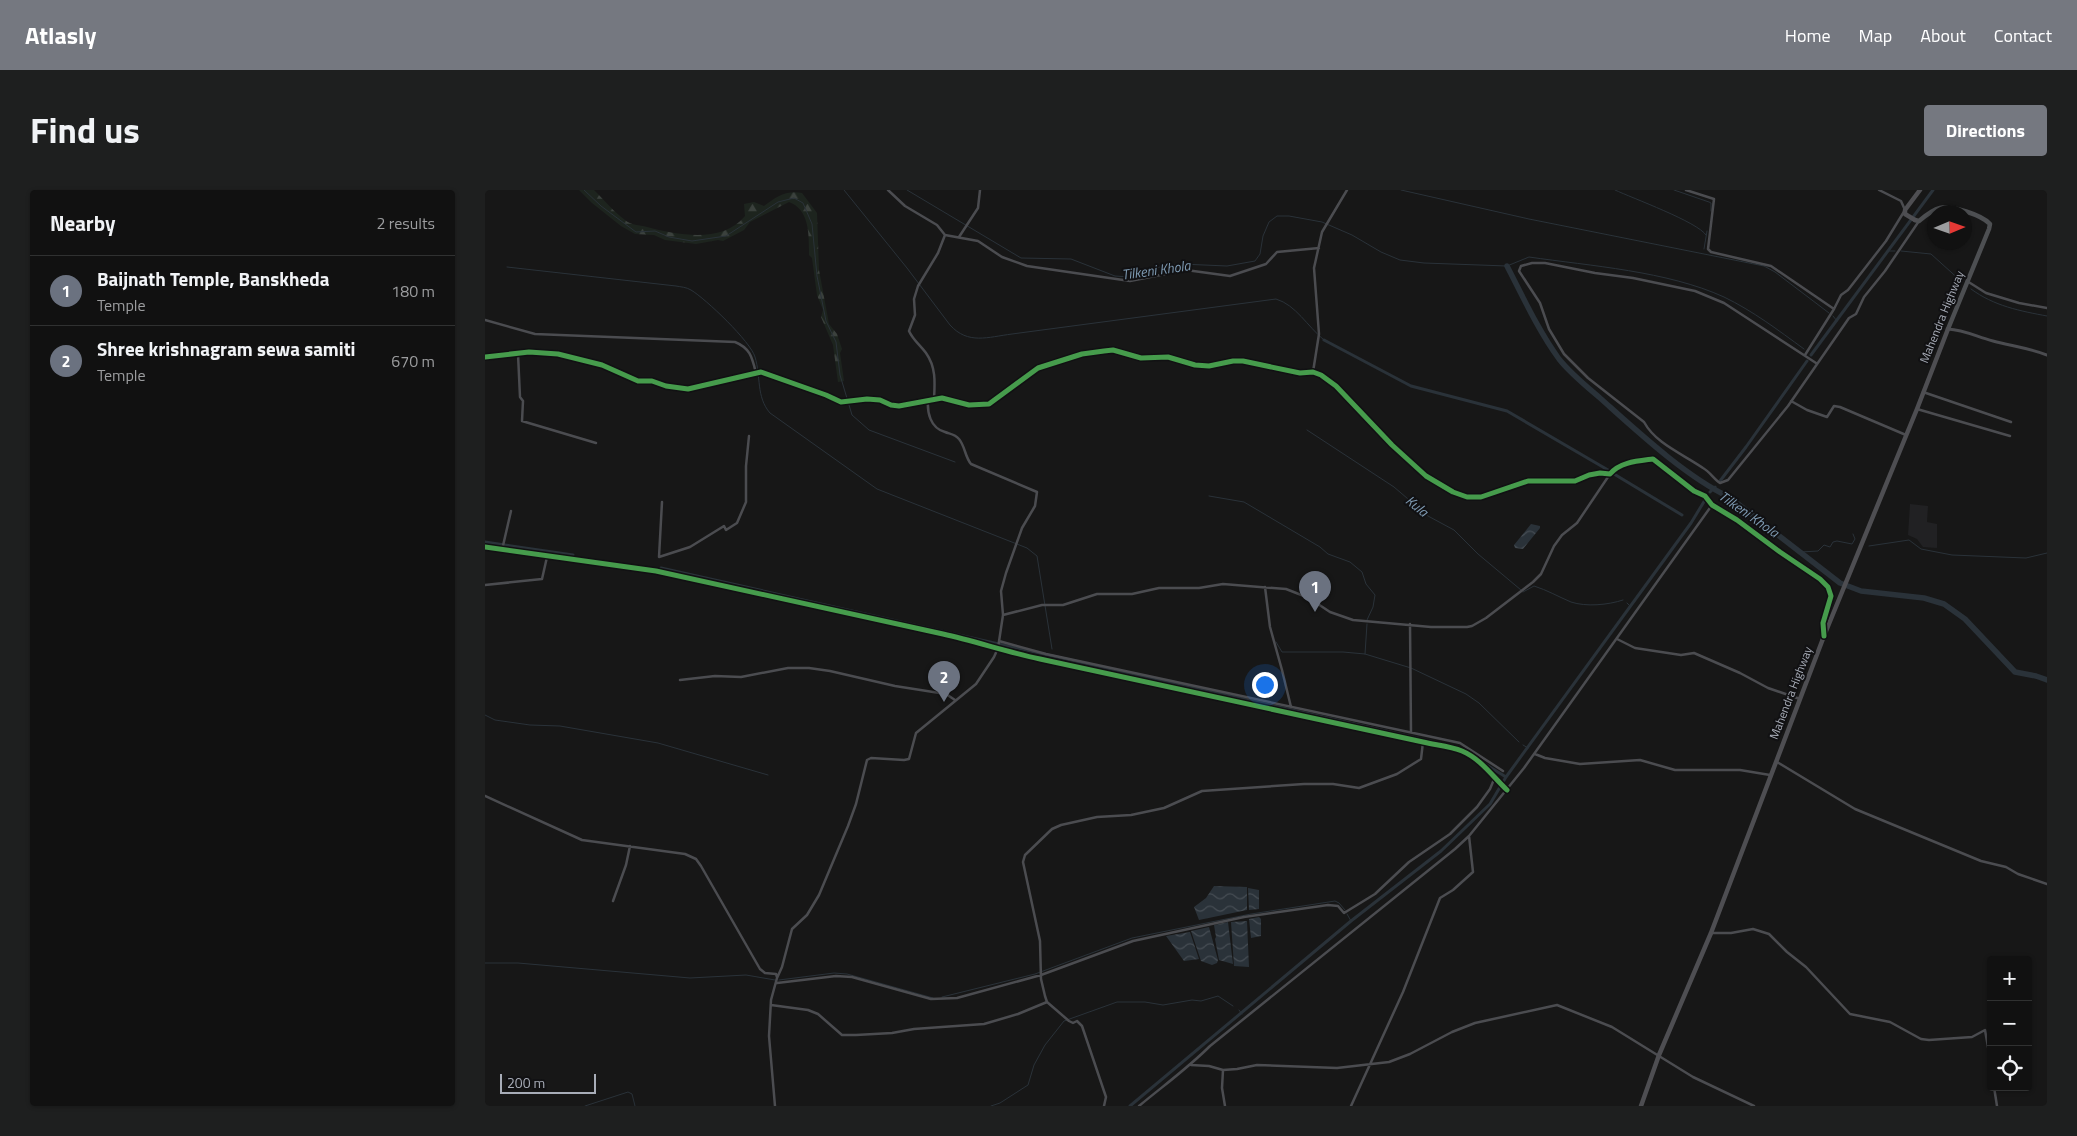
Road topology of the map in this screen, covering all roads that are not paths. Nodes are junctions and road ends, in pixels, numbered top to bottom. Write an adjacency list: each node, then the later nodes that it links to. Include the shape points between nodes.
1 (888, 190): 9 (street, via 905,206 937,225)
2 (980, 190): 10 (street, via 978,208)
3 (1347, 190): 11 (street, via 1322,232)
4 (1686, 190): 14 (street, via 1714,200 1708,249 1711,252 1771,266)
5 (1879, 190): 7 (street, via 1901,201)
6 (1920, 190): 7 (highway)
7 (1905, 210): 8 (highway, via 1905,214); 14 (street, via 1886,241 1841,295)
8 (1917, 221): 12 (main road, Mahendra Highway, via 1941,207 1981,217 1989,224); 21 (street, via 1885,272 1863,297 1856,314 1849,318)
9 (945, 235): 10 (street); 26 (street, via 918,286 914,298 915,315 909,330 932,364)
10 (958, 238): 11 (street, via 978,241 1002,257 1027,266 1130,281 1186,270 1230,276 1266,264 1277,252)
11 (1319, 248): 23 (street, via 1314,268 1319,336)
12 (1967, 281): 13 (street, via 1986,293); 16 (main road, Mahendra Highway)
13 (2047, 308)
14 (1834, 309): 18 (street)
15 (485, 320): 22 (street, via 535,334 735,342 744,346 751,355)
16 (1948, 329): 19 (street, via 1962,330); 24 (highway, Mahendra Highway)
17 (518, 354): 20 (street); 22 (street, via 558,354 602,365 638,381 688,389); 33 (street, via 522,421)
18 (1805, 355): 21 (street); 27 (street, via 1724,303 1695,292 1545,263 1532,262 1519,270 1540,303 1549,329 1564,354 1588,378 1644,422 1662,442 1708,471 1717,482 1728,480)
19 (2047, 355)
20 (485, 357)
21 (1816, 363): 27 (street)
22 (756, 372): 25 (street, via 845,403 867,399 899,406)
23 (1313, 372): 26 (street, via 1300,373 1243,361 1202,366 1168,358 1141,358 1113,350 1082,354 1038,368 989,404 969,405 951,399); 34 (street, via 1336,386 1392,446 1426,476 1467,497 1481,497 1528,481 1575,482 1595,474)
24 (1923, 392): 28 (highway, Mahendra Highway); 29 (street)
25 (928, 399): 26 (street); 43 (street, via 933,424 960,439 971,464 1037,492 1035,506 1022,528 1001,591)
26 (934, 399)
27 (1791, 402): 30 (street, via 1827,417 1834,406 1840,407)
28 (1917, 409): 30 (highway, Mahendra Highway); 32 (street)
29 (2011, 422)
30 (1906, 435): 45 (highway, Mahendra Highway)
31 (749, 436): 35 (street, via 745,502 737,523 727,530 724,526 690,547 659,557)
32 (2010, 436)
33 (596, 443)
34 (1610, 474): 36 (street, via 1614,468 1625,464 1653,459 1705,496); 44 (street, via 1577,523 1558,540 1541,574 1533,582 1472,626)
35 (662, 502)
36 (1712, 505): 45 (street, via 1828,587 1831,596 1823,623); 46 (street)
37 (511, 512): 39 (street)
38 (485, 547): 39 (street)
39 (502, 548): 40 (street)
40 (547, 557): 41 (street, via 542,579); 48 (street, via 656,570)
41 (485, 585)
42 (1265, 587): 43 (street, via 1223,584 1159,588 1132,594 1097,594 1063,605 1042,605); 44 (street, via 1297,593 1330,612 1353,620); 52 (street, via 1270,627)
43 (1003, 615): 47 (street)
44 (1410, 624): 53 (street)
45 (1824, 636): 50 (highway, Mahendra Highway)
46 (1617, 639): 50 (street, via 1635,648 1702,656 1768,688); 55 (street)
47 (999, 641): 48 (street); 52 (street)
48 (997, 649): 51 (street, via 982,677); 54 (street)
49 (680, 680): 51 (street, via 741,677 788,668 809,668 946,694)
50 (1801, 699): 56 (highway, Mahendra Highway)
51 (955, 700): 68 (street, via 917,733 909,759 867,760 849,826 819,895 807,915 792,929)
52 (1291, 708): 53 (street)
53 (1411, 733): 57 (street, via 1460,743)
54 (1423, 742): 59 (street, via 1462,752); 67 (street, via 1421,759 1397,774 1359,788 1304,784 1202,791 1164,808 1080,821 1053,829 1025,855 1023,862 1040,941)
55 (1535, 754): 58 (street, via 1580,764 1640,760 1675,770 1741,770); 60 (street)
56 (1776, 761): 58 (highway, Mahendra Highway); 64 (street, via 1855,809 1981,861 2007,867)
57 (1503, 771)
58 (1770, 774): 66 (highway, Mahendra Highway)
59 (1495, 777): 60 (street); 67 (street, via 1477,808 1450,834 1409,862 1375,894 1344,913 1338,906 1328,905 1211,924 1133,941)
60 (1507, 790): 62 (street)
61 (485, 796): 63 (street, via 582,840)
62 (1469, 836): 74 (street, via 1473,872 1440,898); 75 (street, via 1210,1046)
63 (630, 846): 65 (street); 68 (street, via 685,854 696,859 760,969 776,974)
64 (2047, 884)
65 (613, 901)
66 (1711, 933): 72 (street, via 1753,929 1769,934 1807,967 1849,1014 1890,1022 1929,1040 1972,1037 1985,1030); 73 (highway, Mahendra Highway)
67 (1041, 973): 69 (street, via 941,1000 852,977); 70 (street)
68 (777, 978): 69 (street)
69 (777, 982): 71 (street)
70 (1047, 1002): 71 (street, via 983,1024 856,1035 843,1034 809,1010); 79 (street, via 1073,1023 1077,1021 1082,1026 1106,1097)
71 (771, 1005): 78 (street, via 769,1036)
72 (1988, 1046)
73 (1659, 1055): 74 (street, via 1612,1027 1557,1005 1475,1023 1410,1054 1389,1062); 83 (highway, Mahendra Highway); 84 (street, via 1693,1077)
74 (1371, 1064): 76 (street, via 1337,1068 1257,1065); 82 (street)
75 (1191, 1065): 76 (street); 80 (street)
76 (1223, 1070): 81 (street)
77 (1995, 1091): 85 (street)
78 (775, 1106)
79 (1104, 1106)
80 (1139, 1106)
81 (1225, 1106)
82 (1351, 1106)
83 (1641, 1106)
84 (1754, 1106)
85 (1997, 1106)

